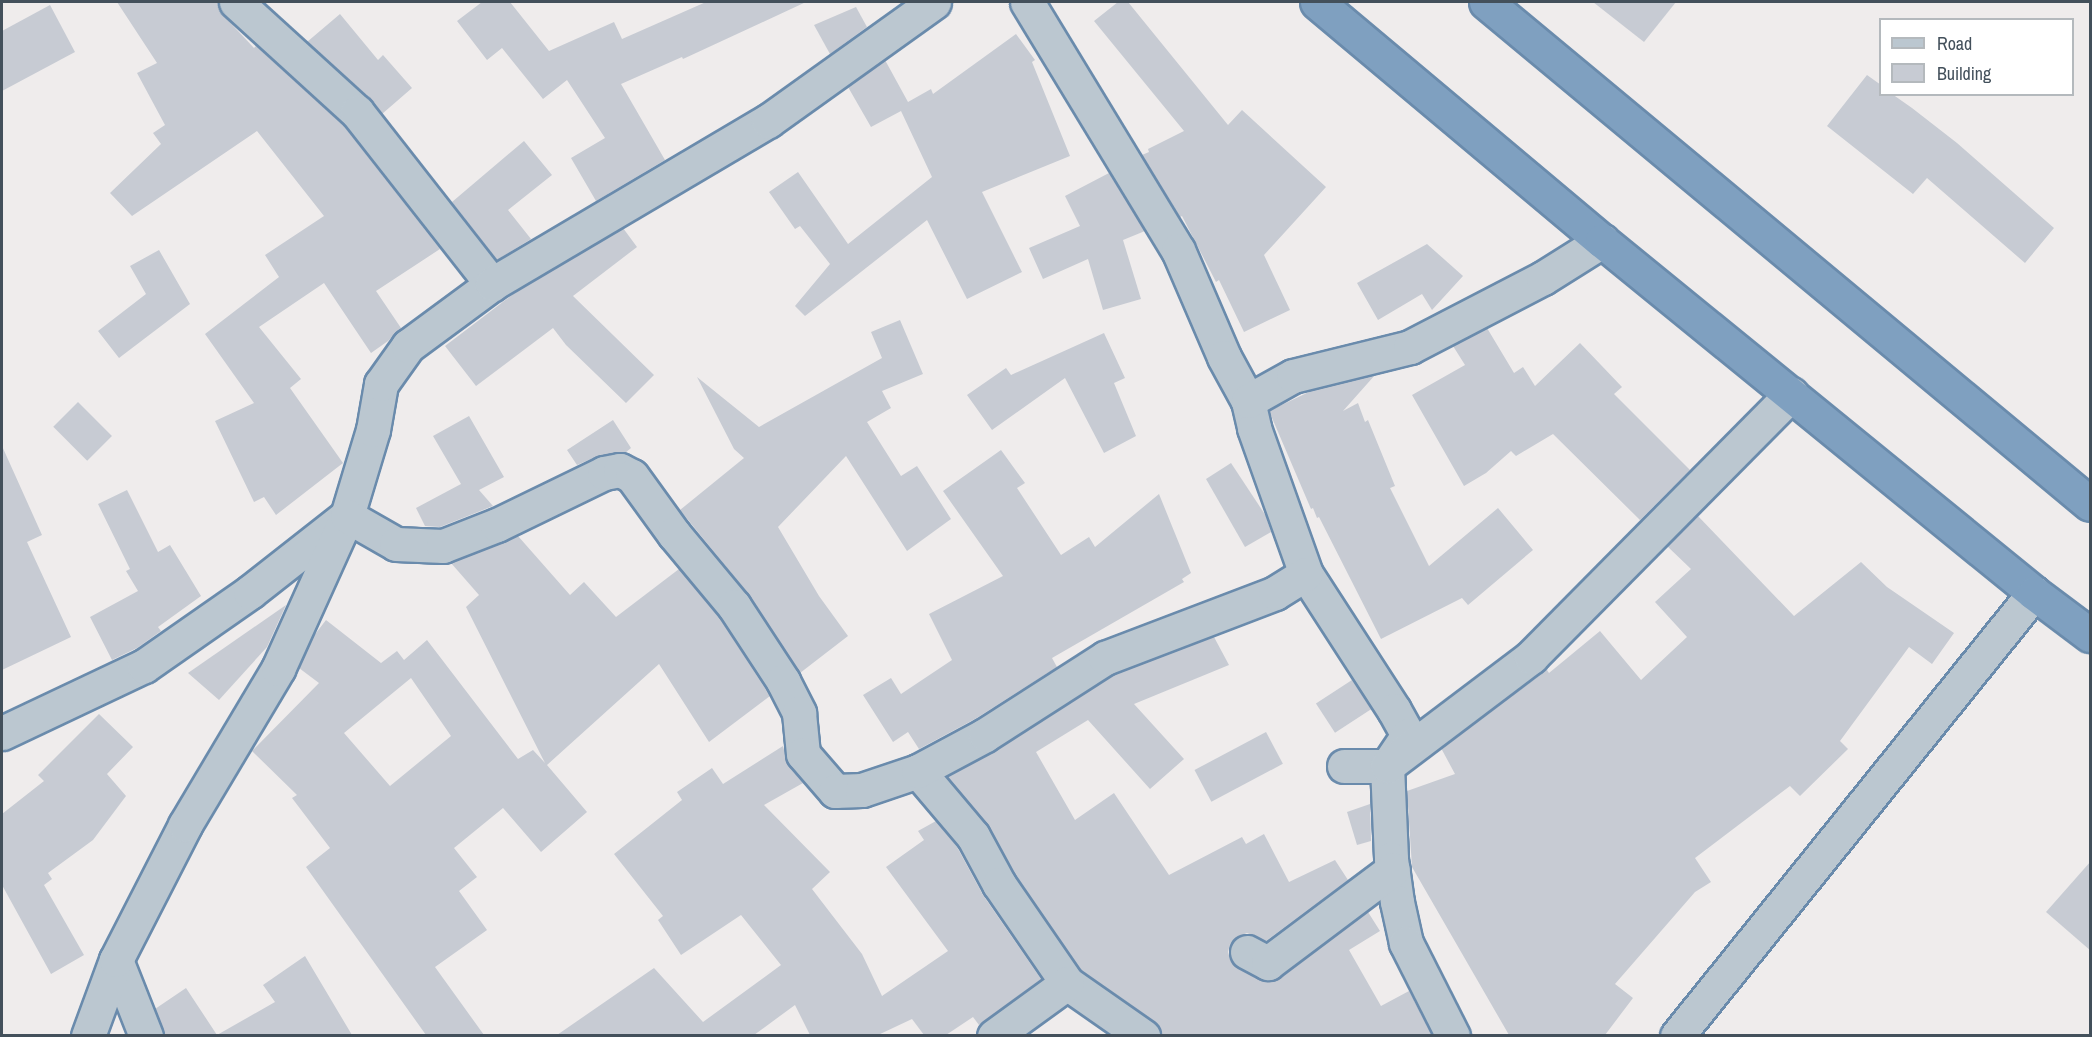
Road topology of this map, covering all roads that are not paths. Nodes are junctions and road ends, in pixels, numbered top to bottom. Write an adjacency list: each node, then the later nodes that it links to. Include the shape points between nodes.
1 (236, 2): 7 (street, via 357,112)
2 (934, 2): 7 (street, via 768,121)
3 (1027, 2): 9 (street, via 1178,249 1224,357)
4 (1317, 2): 6 (highway)
5 (1486, 2): 10 (highway)
6 (1602, 241): 8 (highway); 9 (street, via 1543,278 1410,346 1293,376)
7 (492, 284): 11 (street, via 408,346 381,384 373,430)
8 (1791, 394): 13 (highway); 17 (street, via 1531,657)
9 (1248, 401): 12 (street)
10 (2091, 504)
11 (347, 516): 15 (street, via 250,592 144,666); 18 (street, via 396,544 442,546 497,525 604,472 620,470 632,476 734,606 799,713 803,754 835,791 862,790); 21 (street, via 278,669 185,825)
12 (1306, 574): 17 (street, via 1407,735); 18 (street, via 1275,593 1105,658 985,735)
13 (2034, 593): 14 (highway); 28 (street)
14 (2091, 635)
15 (2, 733)
16 (1344, 766): 17 (street)
17 (1387, 766): 19 (street)
18 (918, 771): 22 (street, via 973,836 999,884)
19 (1393, 869): 20 (street, via 1268,963); 27 (street, via 1406,943)
20 (1248, 952)
21 (116, 960): 23 (street); 24 (street)
22 (1067, 983): 25 (street); 26 (street)
23 (88, 1035)
24 (146, 1035)
25 (994, 1035)
26 (1143, 1035)
27 (1454, 1035)
28 (1677, 1035)

